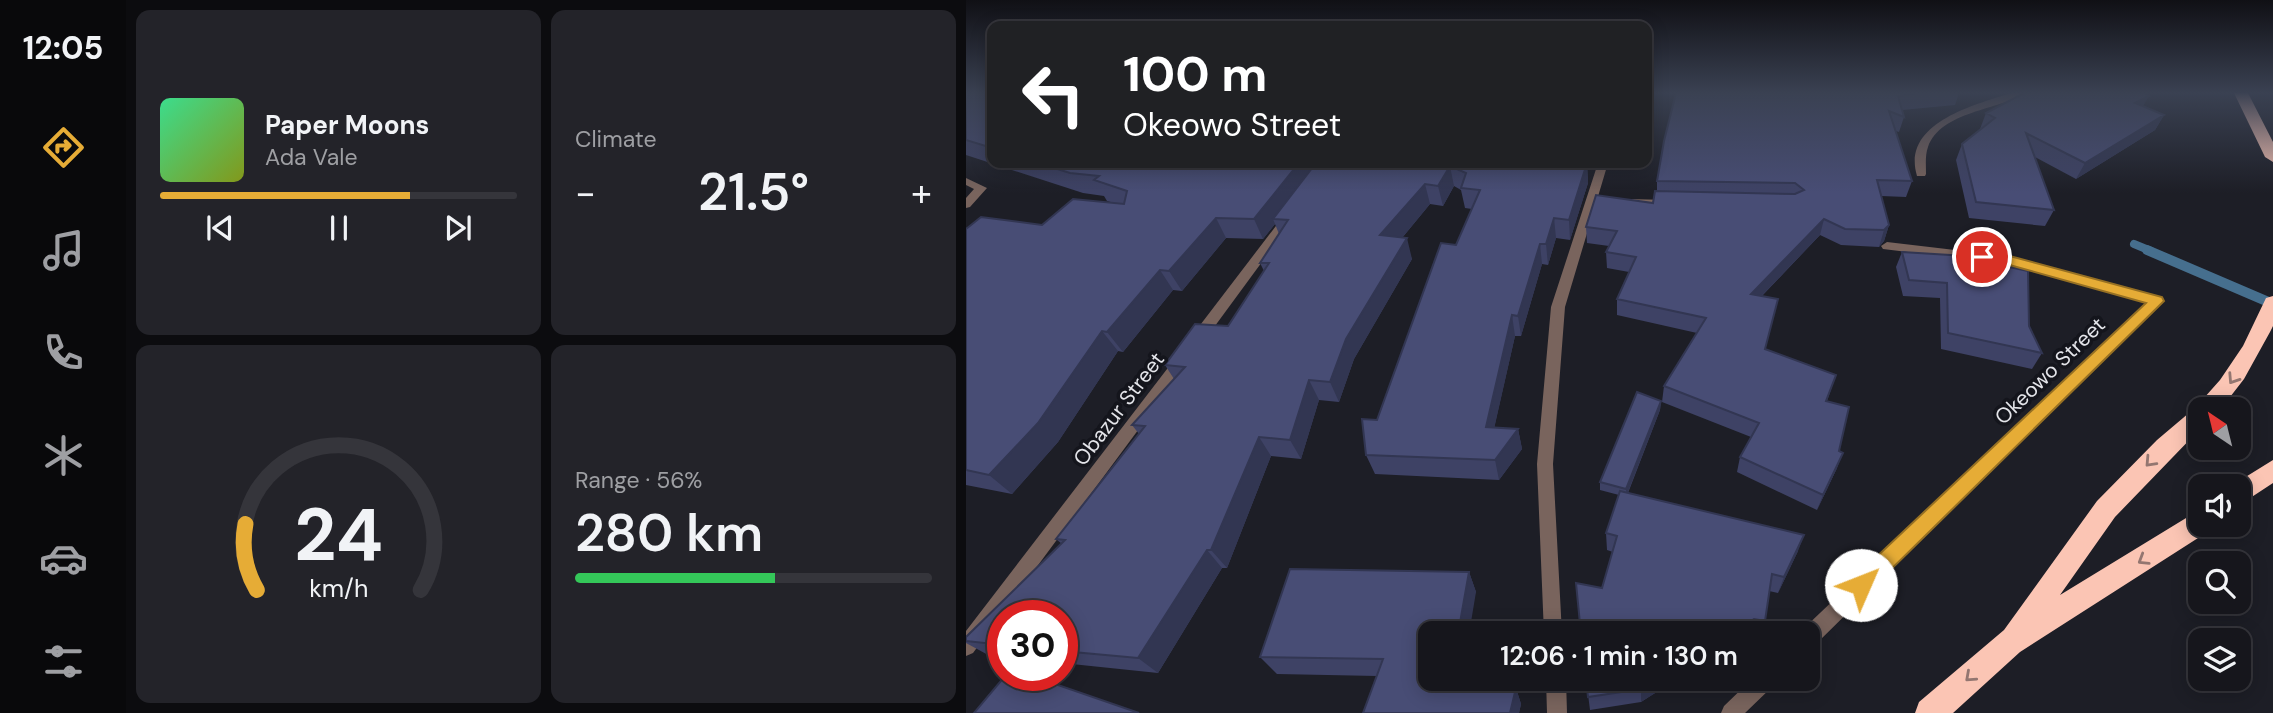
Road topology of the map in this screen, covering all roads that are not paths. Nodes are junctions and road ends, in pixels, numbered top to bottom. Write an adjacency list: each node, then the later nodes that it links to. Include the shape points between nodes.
1 (1938, 126): 5 (street, via 1923,146)
2 (2258, 126): 3 (highway)
3 (2273, 157)
4 (1602, 168): 18 (street, via 1598,201 1558,307 1545,464)
5 (1921, 174)
6 (966, 181): 9 (street, via 981,188)
7 (1618, 201): 8 (street)
8 (1685, 203)
9 (966, 205)
10 (1297, 207): 21 (street, Obazur Street)
11 (1887, 246): 19 (street, Okeowo Street, via 2006,260 2157,301)
12 (2273, 303): 13 (highway, one-way to 13, via 2255,345)
13 (2220, 397)
14 (2188, 426): 20 (highway, one-way to 20, via 2106,509)
15 (2270, 472): 16 (highway)
16 (2251, 486)
17 (2188, 531): 20 (highway, one-way to 20)
18 (1552, 621)
19 (1820, 626)
20 (2011, 642): 26 (highway, one-way to 26)
21 (966, 646)
22 (1556, 691): 24 (street)
23 (1754, 691): 25 (street)
24 (1557, 713)
25 (1731, 713)
26 (1930, 713)

